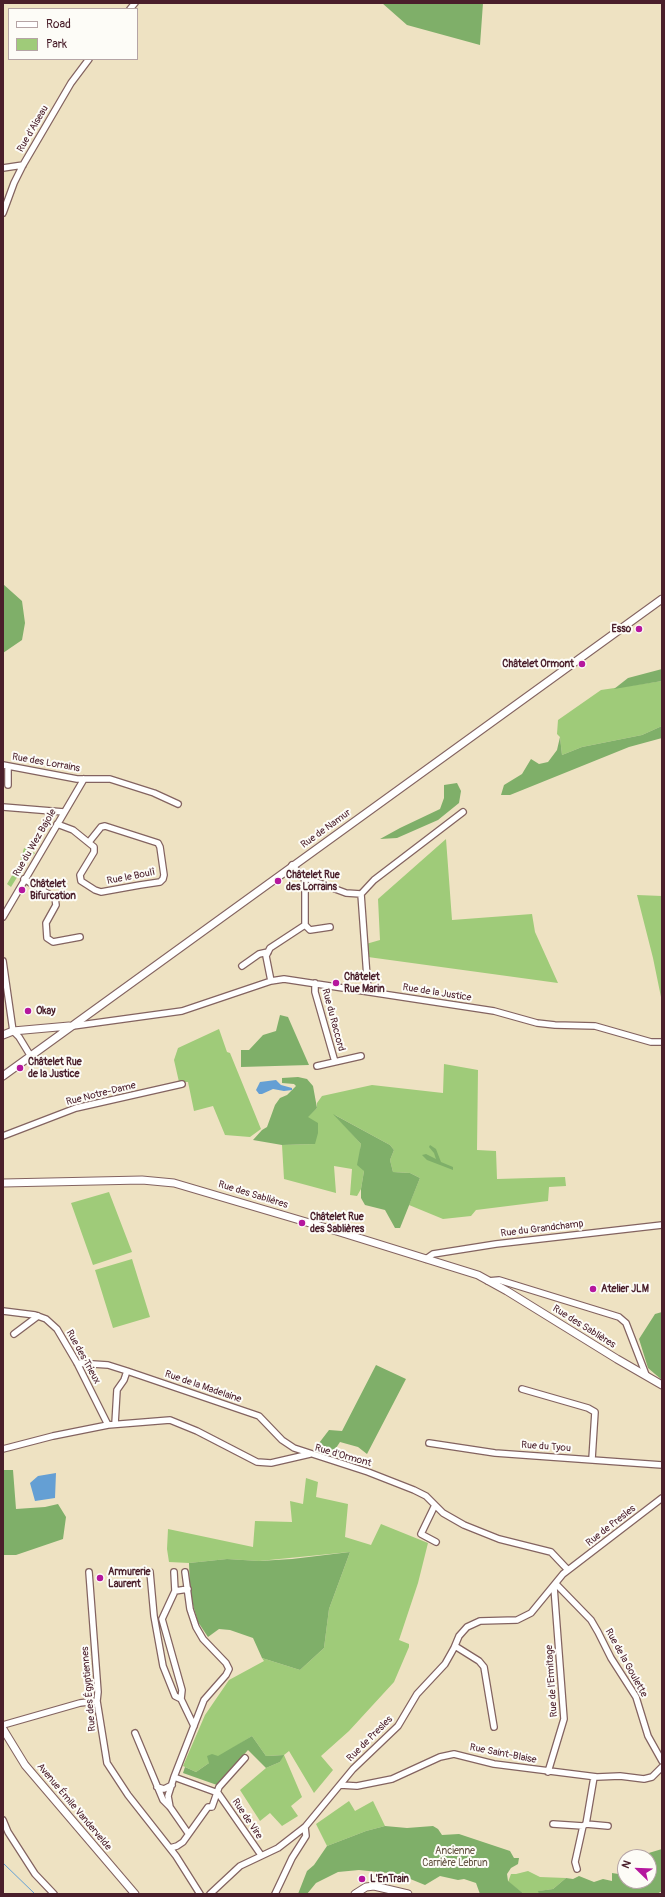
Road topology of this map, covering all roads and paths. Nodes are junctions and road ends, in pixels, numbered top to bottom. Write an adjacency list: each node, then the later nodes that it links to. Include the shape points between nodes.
1 (88, 60): 2 (street, Rue d'Aiseau, via 71,83)
2 (23, 165): 3 (street); 4 (street, Rue d'Aiseau)
3 (3, 168)
4 (3, 213)
5 (662, 599): 15 (main road, Rue de Namur)
6 (6, 765): 7 (street, Rue des Lorrains); 8 (street)
7 (84, 779): 9 (street, Rue des Lorrains, via 110,779); 11 (street, Rue du Wez Bajole)
8 (8, 785)
9 (178, 804)
10 (3, 807): 11 (street)
11 (64, 812): 13 (street, Rue du Wez Bajole)
12 (463, 812): 18 (street, via 374,880)
13 (57, 824): 14 (street, via 73,830); 17 (street, Rue du Wez Bajole)
14 (89, 842): 14 (street, Rue le Boulî, via 94,847 94,852 80,876 80,881 95,890 101,892 160,882 163,879 158,843 105,826 101,827)
15 (292, 865): 16 (street); 30 (main road, Rue de Namur)
16 (303, 877): 18 (street, via 346,892); 20 (street)
17 (24, 879): 19 (street, Rue du Wez Bajole); 22 (street, via 55,898 56,905 46,923 48,938 53,942)
18 (360, 894): 29 (street)
19 (3, 917)
20 (305, 926): 21 (street, via 310,930); 23 (street, via 270,948)
21 (330, 927)
22 (80, 937)
23 (268, 952): 25 (street, via 259,954); 27 (street, via 266,956)
24 (3, 961): 26 (street)
25 (242, 966)
26 (4, 973): 31 (street)
27 (270, 981): 28 (street, Rue de la Justice, via 284,979); 30 (street, Rue de la Justice, via 182,1011)
28 (315, 983): 29 (street, Rue de la Justice); 36 (street, Rue du Raccord, via 315,992)
29 (368, 991): 33 (street, Rue de la Justice, via 494,1010 537,1023 595,1026 651,1042)
30 (69, 1026): 31 (main road); 34 (main road, Rue de Namur)
31 (13, 1031): 32 (main road); 34 (street)
32 (3, 1035)
33 (662, 1042)
34 (30, 1055): 38 (main road, Rue de Namur)
35 (361, 1056): 36 (street)
36 (335, 1062): 37 (street)
37 (317, 1066)
38 (3, 1076)
39 (182, 1084): 40 (street, Rue Notre-Dame, via 76,1108)
40 (3, 1136)
41 (3, 1183): 43 (main road, Rue des Sablières, via 142,1180 174,1183)
42 (662, 1225): 43 (street, Rue du Grandchamp, via 496,1244 434,1254)
43 (426, 1259): 44 (main road, Rue des Sablières, via 478,1275)
44 (488, 1281): 45 (street, Rue des Sablières); 47 (main road, Rue des Sablières)
45 (511, 1283): 46 (street, Rue des Sablières); 47 (street)
46 (522, 1287): 47 (street); 52 (street, Rue des Sablières, via 619,1317 626,1323)
47 (509, 1292): 54 (main road, Rue des Sablières)
48 (3, 1310): 49 (street, Rue des Trieux)
49 (38, 1316): 50 (street); 51 (street, Rue des Trieux, via 57,1329)
50 (14, 1334)
51 (77, 1363): 53 (street, Rue de la Madelaine, via 108,1365); 59 (street, Rue des Trieux)
52 (642, 1364): 54 (street); 55 (street, Rue des Sablières)
53 (127, 1370): 58 (street, via 117,1390); 62 (street, Rue de la Madelaine, via 259,1416 282,1440)
54 (636, 1370): 55 (main road, Rue des Sablières)
55 (646, 1375): 56 (main road, Rue des Sablières)
56 (662, 1385)
57 (522, 1389): 63 (street, via 595,1412)
58 (115, 1424): 59 (street, Rue d'Ormont); 62 (street, Rue d'Ormont, via 170,1420 197,1430 257,1462 271,1463)
59 (108, 1425): 61 (street, Rue d'Ormont)
60 (429, 1443): 63 (street, Rue du Tyou, via 495,1453)
61 (3, 1449)
62 (310, 1454): 66 (street, Rue d'Ormont, via 408,1487 426,1496)
63 (592, 1459): 64 (street, Rue du Tyou)
64 (662, 1465)
65 (662, 1498): 68 (street, Rue de Presles)
66 (435, 1505): 67 (street, via 422,1534); 68 (street, Rue d'Ormont, via 443,1513 464,1525 499,1539 551,1552)
67 (436, 1542)
68 (568, 1570): 73 (street, Rue de Presles)
69 (89, 1572): 78 (street, Rue des Égyptiennes)
70 (150, 1572): 77 (street, via 162,1660 175,1696)
71 (174, 1572): 75 (street)
72 (185, 1572): 74 (street)
73 (555, 1585): 76 (street, Rue de Presles, via 531,1613 517,1620 480,1621 467,1627); 85 (street, Rue de la Goulette, via 591,1620 636,1697 648,1736); 87 (street, Rue de l'Ermitage, via 564,1719)
74 (188, 1589): 75 (street); 80 (street, via 190,1609 196,1627 229,1669 226,1676 204,1700)
75 (175, 1591): 77 (street, via 162,1619 182,1690)
76 (455, 1646): 81 (street, via 484,1667); 91 (street, Rue de Presles, via 445,1664 417,1694 398,1726)
77 (181, 1699): 80 (street)
78 (97, 1701): 79 (street, via 80,1703); 101 (street, Rue des Égyptiennes, via 107,1763 128,1795)
79 (3, 1725)
80 (194, 1726): 88 (street)
81 (494, 1727)
82 (3, 1729): 105 (main road, Avenue Émile Vandervelde, via 25,1765)
83 (136, 1733): 92 (street)
84 (245, 1758): 93 (street, Rue de Vire, via 219,1787)
85 (662, 1762)
86 (662, 1767): 89 (street, Rue Saint-Blaise, via 652,1777 644,1779 620,1776)
87 (548, 1772): 89 (street, Rue Saint-Blaise); 91 (street, Rue Saint-Blaise, via 494,1764 454,1754 440,1757 392,1779 357,1786)
88 (174, 1777): 90 (street); 93 (street)
89 (594, 1777): 97 (street)
90 (172, 1785): 92 (street, via 164,1789); 94 (street, via 168,1796)
91 (340, 1785): 99 (street, Rue de Presles)
92 (157, 1787): 94 (street, via 163,1800)
93 (218, 1793): 100 (street, Rue de Vire, via 212,1807 208,1807); 102 (street, Rue de Vire)
94 (170, 1807): 100 (street)
95 (3, 1820): 104 (street, via 35,1874)
96 (553, 1824): 97 (street)
97 (584, 1825): 98 (street); 103 (street, via 575,1862)
98 (608, 1826)
99 (305, 1827): 102 (street, Rue de Presles, via 278,1848); 108 (street, via 306,1836)
100 (188, 1834): 101 (street, Rue de Vire, via 183,1842)
101 (170, 1848): 106 (street, Rue des Égyptiennes)
102 (261, 1856): 107 (street, Rue de Presles, via 240,1866)
103 (577, 1869)
104 (54, 1894)
105 (136, 1894)
106 (200, 1894)
107 (210, 1894)
108 (275, 1894)
109 (355, 1894): 110 (main road, via 366,1887 374,1886)
110 (408, 1894)

